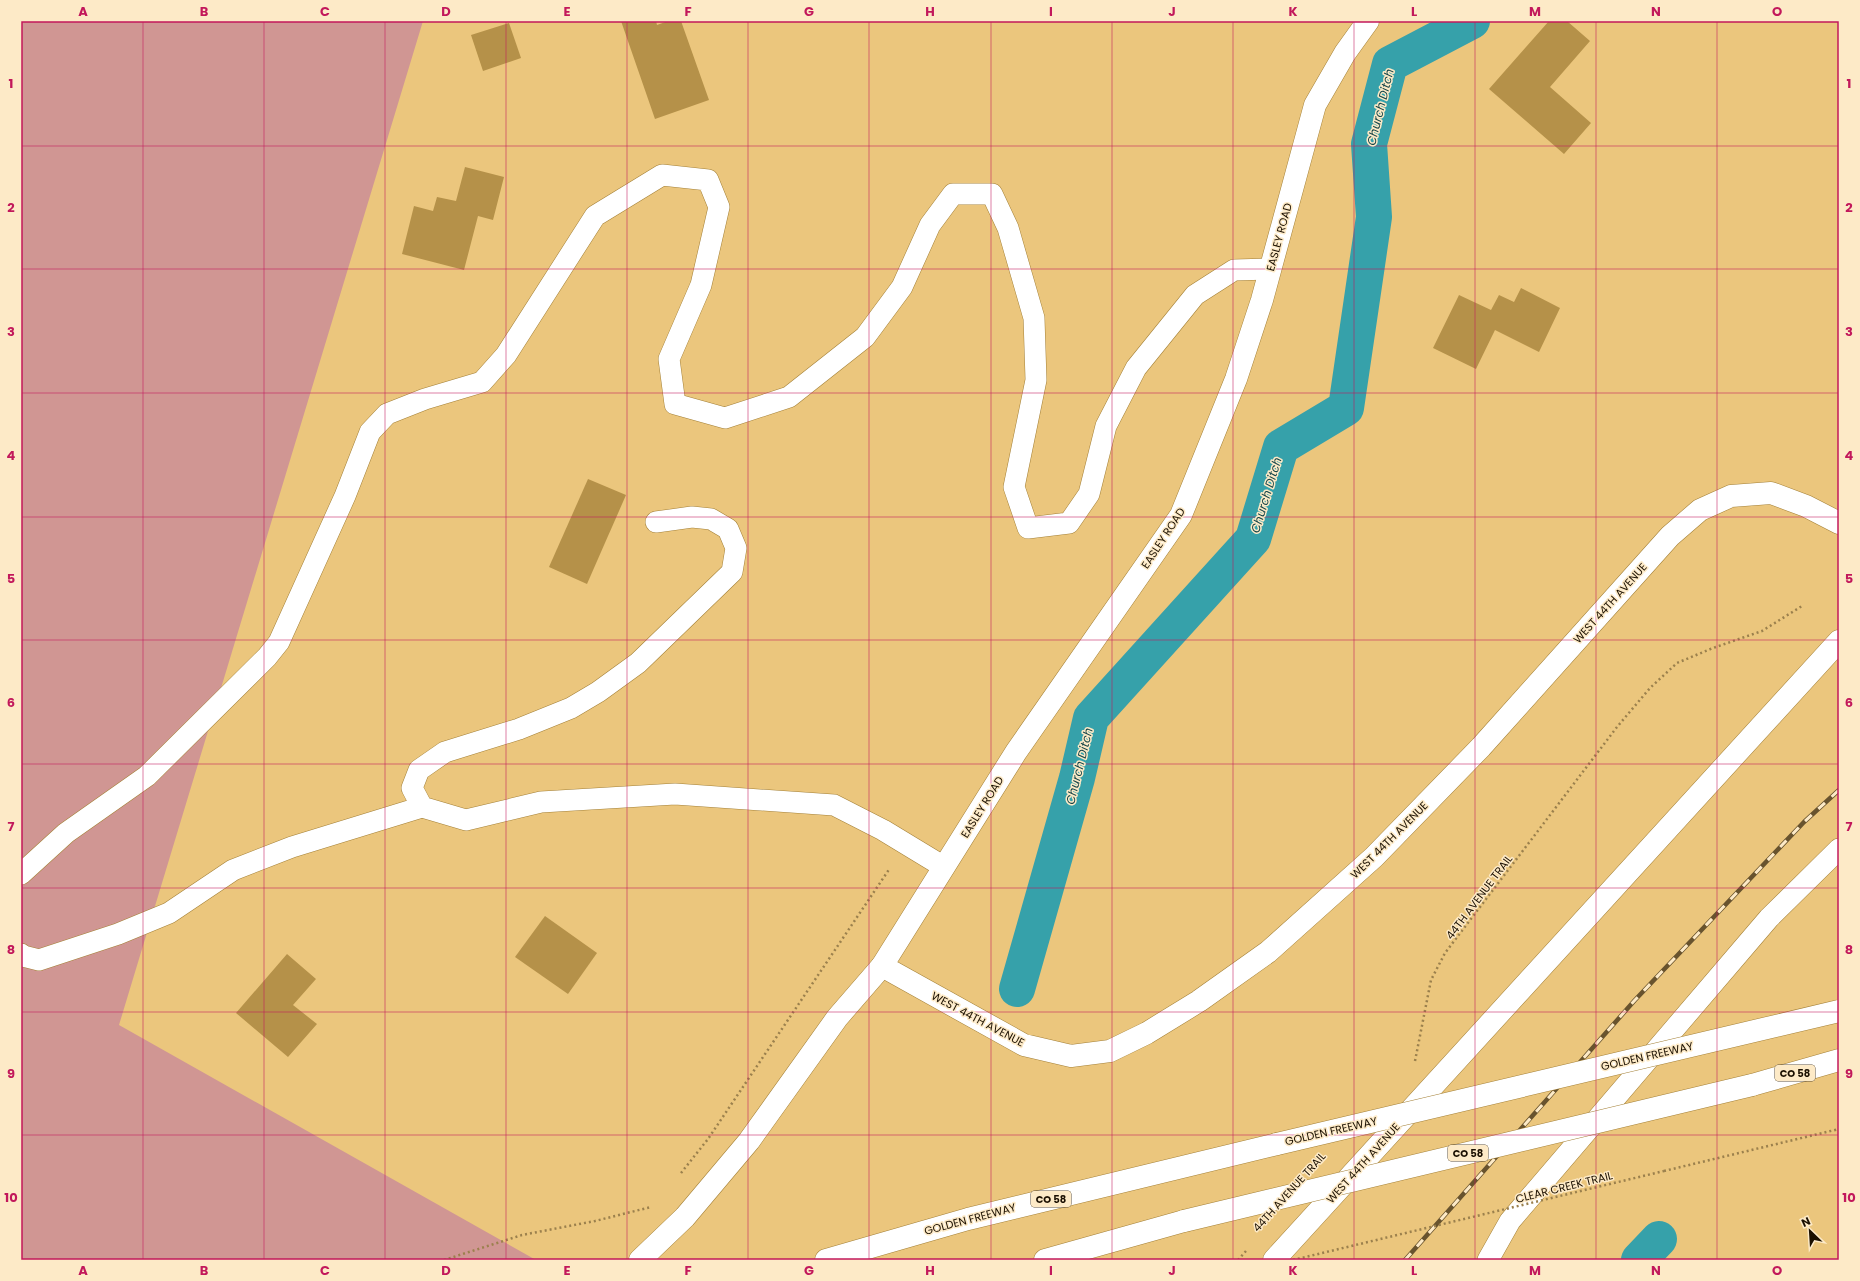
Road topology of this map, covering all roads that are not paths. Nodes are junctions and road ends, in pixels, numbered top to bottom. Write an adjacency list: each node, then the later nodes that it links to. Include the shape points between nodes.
1 (1368, 21): 2 (main road, EASLEY ROAD, via 1345,53 1316,105)
2 (1270, 269): 8 (main road, EASLEY ROAD, via 1236,380 1181,515 1016,752); 9 (lane, via 1234,270 1195,295 1136,368 1106,426 1089,494 1069,523 1028,528 1014,487 1036,380 1034,318 1008,228 992,194 953,194 930,225 902,287 865,337 789,397 725,418 675,404 669,359 701,285 719,207 708,180 662,175 595,216 506,355 482,382 425,399 387,414 370,432 345,496 279,642 147,776 66,833)
3 (656, 522): 6 (lane, via 692,517 711,519 728,529 736,548 732,572 638,663 598,692 571,708 519,729 445,752 419,770 412,788)
4 (1839, 523): 11 (main road, WEST 44TH AVENUE, via 1806,506 1771,493 1731,496 1700,510 1670,536 1481,747 1374,857 1268,952 1199,1001 1147,1033 1110,1051 1071,1056 1024,1045)
5 (1839, 641): 17 (main road, WEST 44TH AVENUE)
6 (422, 807): 8 (lane, via 466,820 541,802 675,794 834,805 884,830); 10 (lane, via 292,847 233,870 169,913 118,934 39,960)
7 (1839, 849): 18 (lane, via 1769,918 1693,1005 1510,1221)
8 (944, 867): 11 (main road, EASLEY ROAD)
9 (21, 874)
10 (21, 954)
11 (882, 966): 14 (main road, EASLEY ROAD, via 837,1018 749,1141 685,1217)
12 (1839, 1011): 15 (main road, GOLDEN FREEWAY / CO 58, bridge, via 968,1219)
13 (1839, 1060): 16 (main road, CO 58, bridge, via 1752,1085 1184,1221)
14 (640, 1260)
15 (826, 1260)
16 (1045, 1260)
17 (1274, 1260)
18 (1488, 1260)

